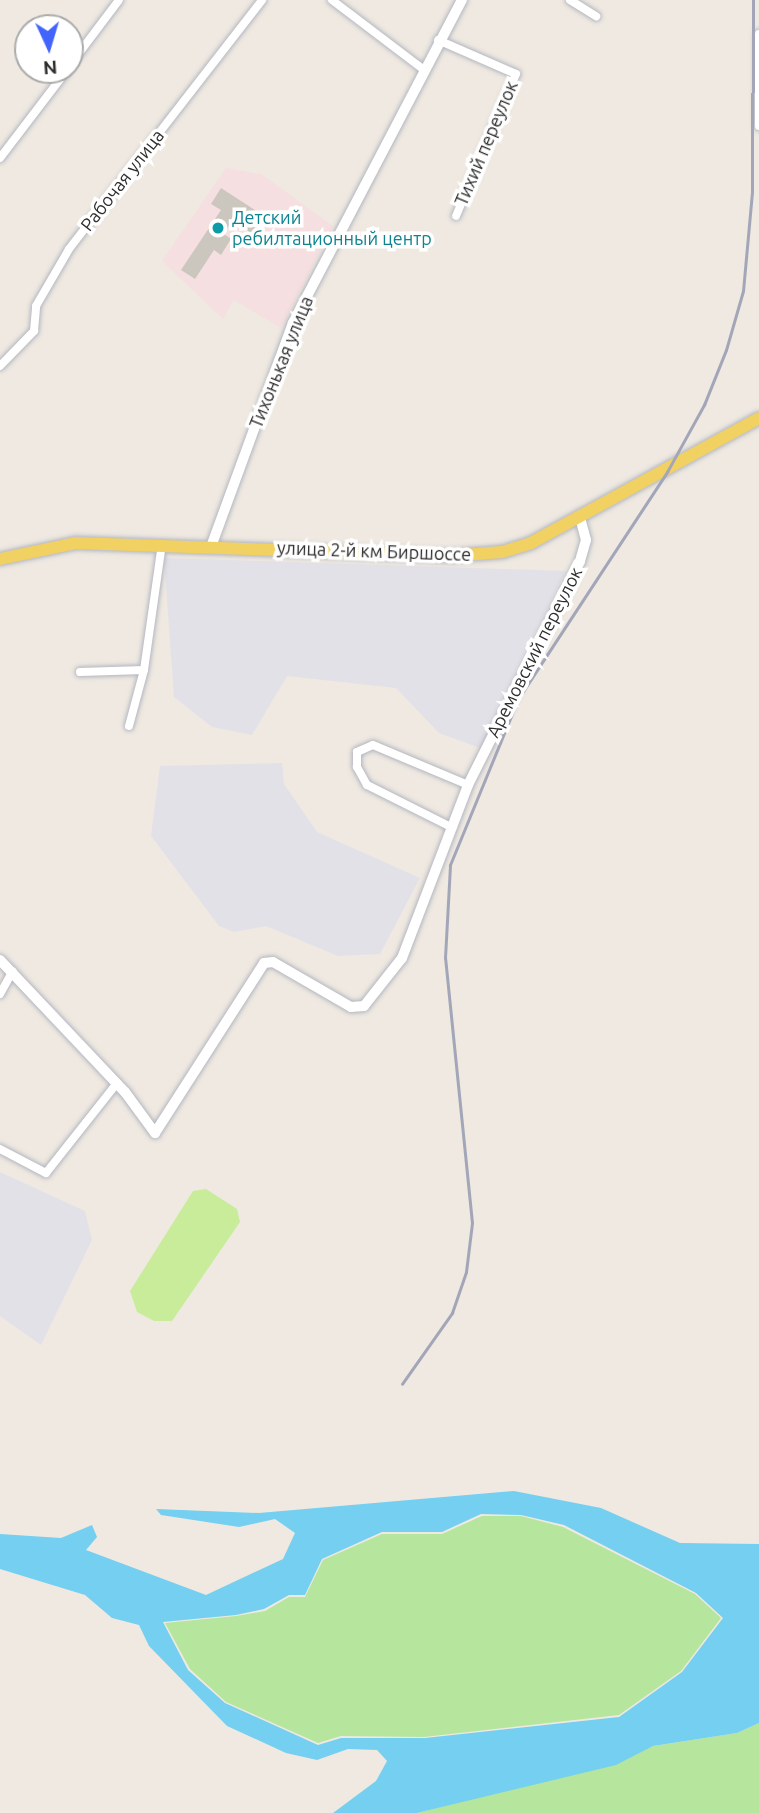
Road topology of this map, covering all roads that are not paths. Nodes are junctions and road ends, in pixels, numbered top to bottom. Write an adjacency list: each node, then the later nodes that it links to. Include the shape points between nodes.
1 (119, 0): 9 (street)
2 (262, 0): 15 (street, Рабочая улица, via 69,249 41,295 28,341)
3 (332, 0): 10 (street)
4 (462, 0): 8 (street, Тихонькая улица)
5 (570, 0): 6 (street)
6 (596, 16)
7 (759, 34): 12 (street)
8 (438, 40): 10 (street, Тихонькая улица); 14 (street, Тихий переулок, via 516,74)
9 (84, 46)
10 (423, 69): 19 (street, Тихонькая улица, via 293,323)
11 (56, 84): 13 (street)
12 (758, 123)
13 (0, 158)
14 (456, 216)
15 (0, 366)
16 (759, 418): 17 (main road, улица 2-й км Биршоссе)
17 (580, 517): 19 (main road, улица 2-й км Биршоссе, via 531,543 479,556); 24 (street, Аремовский переулок, via 586,540 580,561)
18 (162, 544): 19 (main road, улица 2-й км Биршоссе); 20 (main road, улица 2-й км Биршоссе, via 76,543); 21 (street)
19 (212, 544)
20 (0, 559)
21 (144, 670): 22 (street); 23 (street)
22 (80, 672)
23 (129, 726)
24 (468, 785): 25 (street, Аремовский переулок); 25 (street, via 373,745 357,752 357,767 367,785)
25 (451, 827): 29 (street, Аремовский переулок, via 402,958 363,1006 351,1007 273,962 264,963 155,1133)
26 (0, 960): 27 (street, Аремовский переулок)
27 (13, 971): 28 (street); 29 (street, Аремовский переулок)
28 (0, 994)
29 (117, 1083): 30 (street, via 46,1173)
30 (0, 1149)

